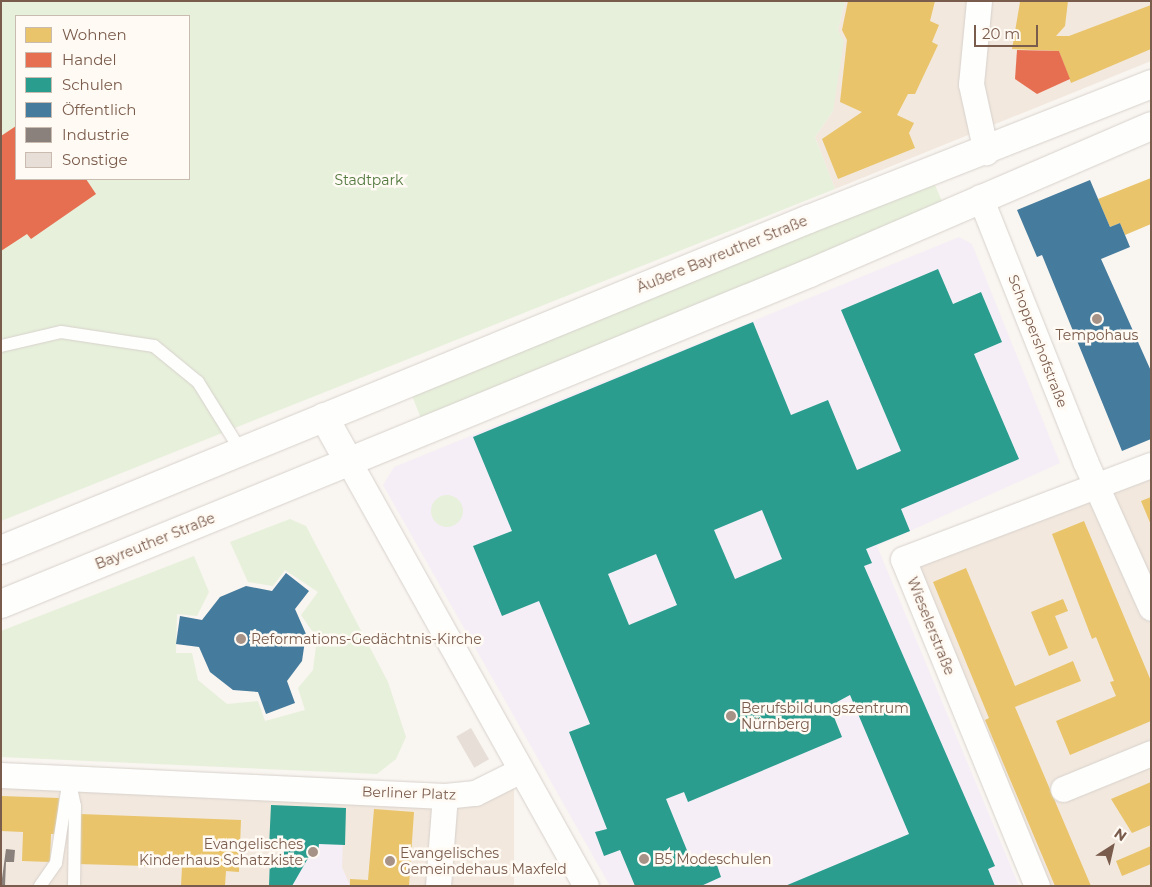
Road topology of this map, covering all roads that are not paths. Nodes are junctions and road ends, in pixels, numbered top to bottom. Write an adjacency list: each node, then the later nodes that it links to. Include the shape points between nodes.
1 (979, 1): 4 (street, via 971,84)
2 (1151, 84): 4 (main road, Äußere Bayreuther Straße)
3 (1151, 126): 5 (main road)
4 (986, 152): 7 (main road, Äußere Bayreuther Straße, via 817,215)
5 (980, 197): 9 (main road, via 810,273); 11 (street, Schoppershofstraße)
6 (1, 346): 8 (lane, via 61,332 154,346 198,382)
7 (324, 417): 8 (main road, Äußere Bayreuther Straße); 9 (main road)
8 (241, 451): 12 (main road)
9 (349, 462): 13 (main road, Bayreuther Straße); 16 (street)
10 (1151, 464): 11 (street)
11 (1096, 484): 14 (street, Schoppershofstraße); 25 (street, Wieselerstraße, via 904,559)
12 (1, 550)
13 (1, 604)
14 (1151, 608)
15 (1151, 753): 19 (street)
16 (519, 771): 20 (street, Berliner Platz, via 475,793); 24 (street)
17 (1, 775): 18 (street, Berliner Platz)
18 (68, 778): 20 (street, Berliner Platz); 21 (lane, via 56,863); 22 (lane, via 75,806)
19 (1064, 788)
20 (445, 796): 23 (street)
21 (40, 886)
22 (74, 886)
23 (438, 886)
24 (586, 886)
25 (1037, 886)

